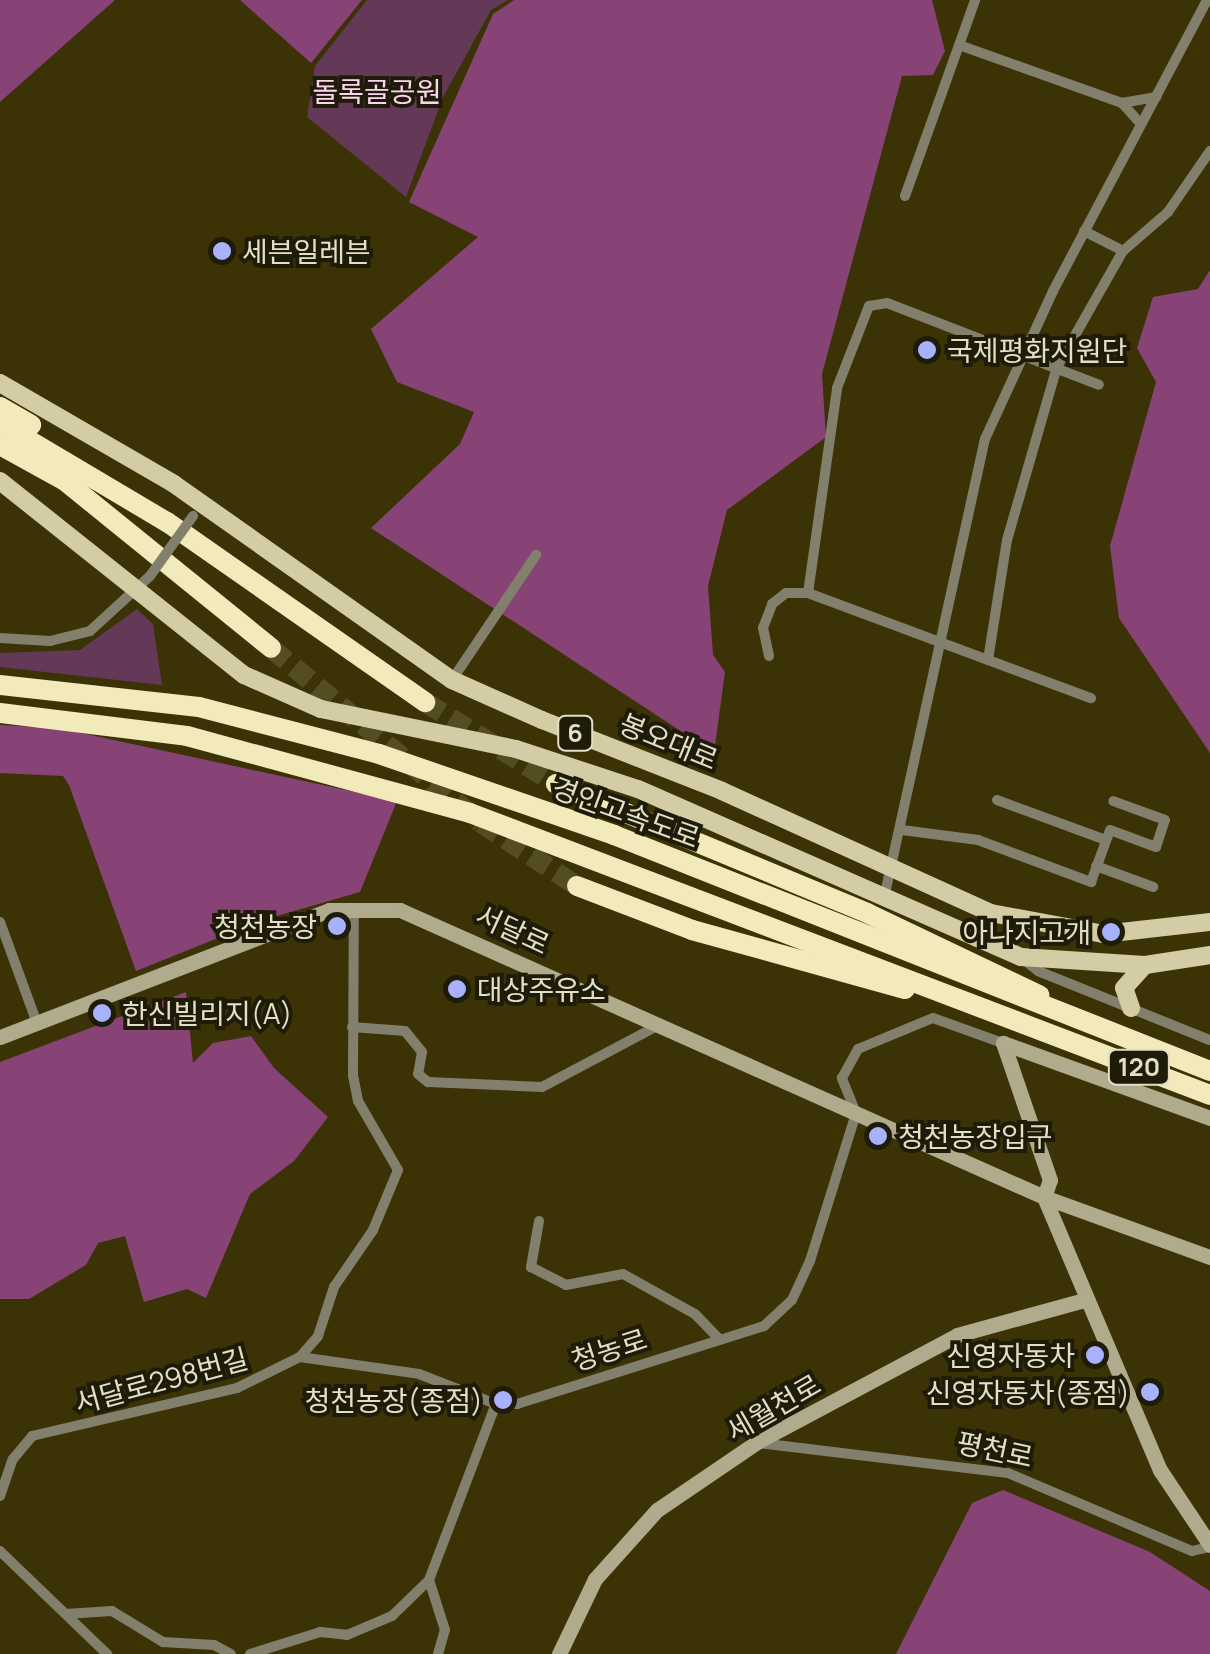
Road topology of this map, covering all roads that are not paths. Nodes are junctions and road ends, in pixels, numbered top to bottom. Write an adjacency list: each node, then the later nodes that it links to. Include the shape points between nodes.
1 (975, 0): 3 (street)
2 (1207, 0): 4 (street)
3 (958, 45): 5 (street); 8 (street)
4 (1156, 97): 5 (street); 6 (street)
5 (1122, 103): 6 (street)
6 (1141, 124): 9 (street)
7 (1210, 151): 10 (street, via 1168,212)
8 (905, 196)
9 (1084, 230): 10 (street); 11 (street)
10 (1123, 251): 12 (street)
11 (1023, 351): 12 (street); 24 (street, via 887,303 869,306 837,388); 27 (street, via 972,479)
12 (1057, 366): 14 (street); 30 (street, via 1007,540)
13 (0, 383): 21 (main road, 봉오대로 / 6, via 65,415)
14 (1099, 385)
15 (0, 407): 25 (highway, via 215,545)
16 (0, 423): 25 (highway, via 152,512)
17 (0, 445): 19 (highway)
18 (0, 454): 19 (highway)
19 (65, 481): 28 (highway)
20 (0, 482): 23 (main road, 봉오대로 / 6)
21 (198, 510): 23 (street, bridge); 31 (main road, 봉오대로 / 6)
22 (536, 555): 31 (street)
23 (134, 590): 26 (street, via 90,631 50,641); 45 (main road, 봉오대로 / 6, via 231,665 280,693 376,724 564,763 638,788)
24 (808, 593): 27 (street); 29 (street, via 786,593 772,604 763,628)
25 (281, 602): 34 (highway)
26 (0, 638)
27 (938, 642): 30 (street); 39 (street)
28 (270, 648)
29 (769, 656)
30 (988, 660): 33 (street)
31 (452, 680): 42 (main road, 봉오대로 / 6, via 740,799)
32 (0, 685): 56 (highway, 경인고속도로, via 199,707 380,754 614,835)
33 (1091, 698)
34 (425, 702)
35 (0, 713): 56 (highway, 경인고속도로, via 187,736 401,791)
36 (556, 784): 56 (highway, via 1014,978)
37 (998, 800): 40 (street)
38 (1113, 800): 40 (street, via 1166,820 1156,847 1110,830)
39 (902, 830): 41 (street, via 978,840 1090,882); 42 (street)
40 (1106, 840): 41 (street)
41 (1096, 866): 44 (street)
42 (894, 873): 45 (street); 48 (main road, 봉오대로 / 6, via 992,913 1057,930 1103,934)
43 (577, 886): 56 (highway, via 692,930 888,982 994,1023)
44 (1154, 887)
45 (884, 899): 50 (main road, 봉오대로 / 6)
46 (354, 907): 53 (street, 서달로, via 330,910); 54 (street, 서달로, via 400,910 439,922); 55 (street)
47 (0, 922): 53 (street)
48 (1210, 922)
49 (1210, 955): 51 (main road, 봉오대로 / 6)
50 (1021, 957): 51 (main road, 봉오대로 / 6); 52 (street, via 1038,971)
51 (1145, 965): 52 (main road, via 1124,988)
52 (1131, 1008): 58 (street)
53 (37, 1022): 57 (street, 서달로)
54 (657, 1026): 55 (street, via 542,1087 428,1082 418,1074 422,1052 404,1032); 62 (street, 서달로)
55 (352, 1027): 69 (street, via 358,1101 398,1170 373,1230 334,1287 318,1336)
56 (1071, 1029): 60 (highway, 경인고속도로 / 120); 61 (highway, 경인고속도로 / 120)
57 (0, 1037)
58 (1210, 1040)
59 (1004, 1042): 62 (street, via 932,1018 858,1049 842,1078); 63 (street); 64 (street, 평천로, via 1050,1180)
60 (1210, 1071)
61 (1210, 1094)
62 (856, 1113): 64 (street, 서달로); 68 (street, 청농로, via 792,1300 764,1326)
63 (1210, 1118)
64 (1044, 1198): 66 (street, 서달로); 67 (street, 평천로)
65 (539, 1222): 68 (street, via 532,1267 566,1285 622,1274 694,1314)
66 (1210, 1257)
67 (1084, 1300): 71 (street, 세월천로, via 957,1335); 73 (street, 평천로, via 1160,1470)
68 (718, 1338): 70 (street, 청농로, via 517,1404)
69 (300, 1357): 70 (street, via 419,1374); 72 (street, 서달로298번길, via 236,1388 32,1436 14,1459)
70 (496, 1404): 75 (street)
71 (756, 1442): 73 (street, 평천로, via 1008,1473 1192,1551); 81 (street, 세월천로, via 657,1510 595,1579)
72 (0, 1496)
73 (1210, 1546)
74 (0, 1551): 76 (street)
75 (429, 1580): 79 (street, via 392,1616 347,1635 320,1632); 80 (street, via 444,1630)
76 (66, 1614): 77 (street); 78 (street, via 112,1611 163,1642 214,1645)
77 (107, 1654)
78 (231, 1654)
79 (250, 1654)
80 (438, 1654)
81 (559, 1654)

